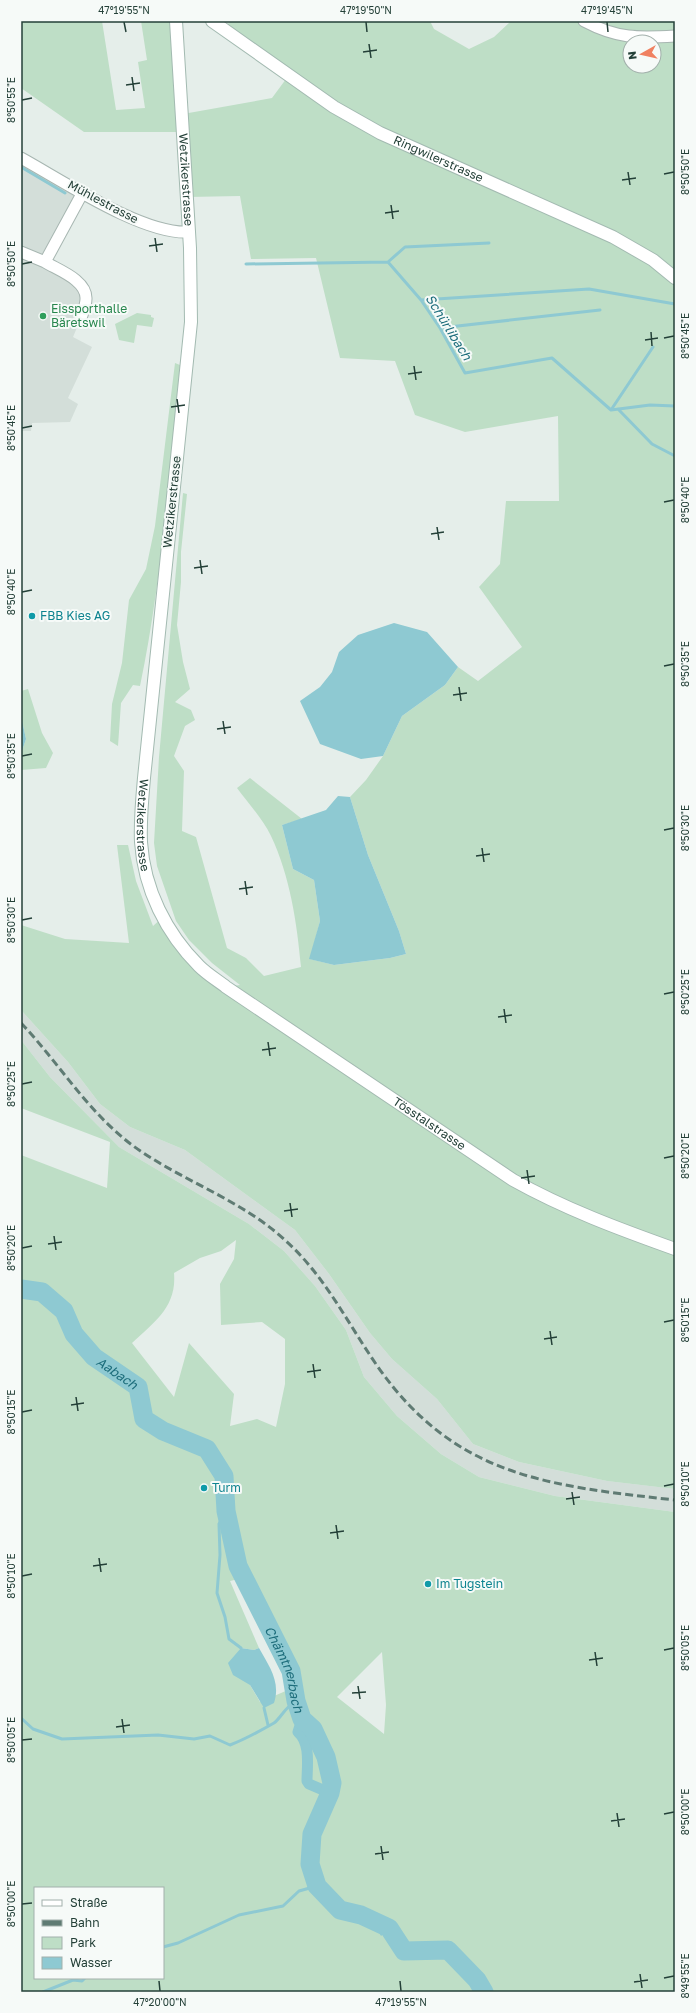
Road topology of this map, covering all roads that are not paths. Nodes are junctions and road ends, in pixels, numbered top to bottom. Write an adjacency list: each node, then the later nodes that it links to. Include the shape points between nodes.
1 (176, 21): 7 (main road, Wetzikerstrasse)
2 (212, 21): 10 (main road, Ringwilerstrasse, via 334,107 380,133 613,238 653,260)
3 (584, 21): 4 (street, via 625,37)
4 (675, 36)
5 (21, 158): 6 (street, Mühlestrasse)
6 (84, 192): 7 (street, Mühlestrasse, via 148,225 166,231); 9 (street)
7 (190, 232): 12 (main road, Wetzikerstrasse, via 191,325 144,778 141,842 144,869 162,917 181,946)
8 (21, 252): 9 (street)
9 (45, 262): 11 (street, via 85,290 86,300)
10 (675, 278)
11 (81, 318)
12 (200, 967): 13 (main road, Tösstalstrasse, via 315,1048 513,1180 594,1220)
13 (675, 1248)

